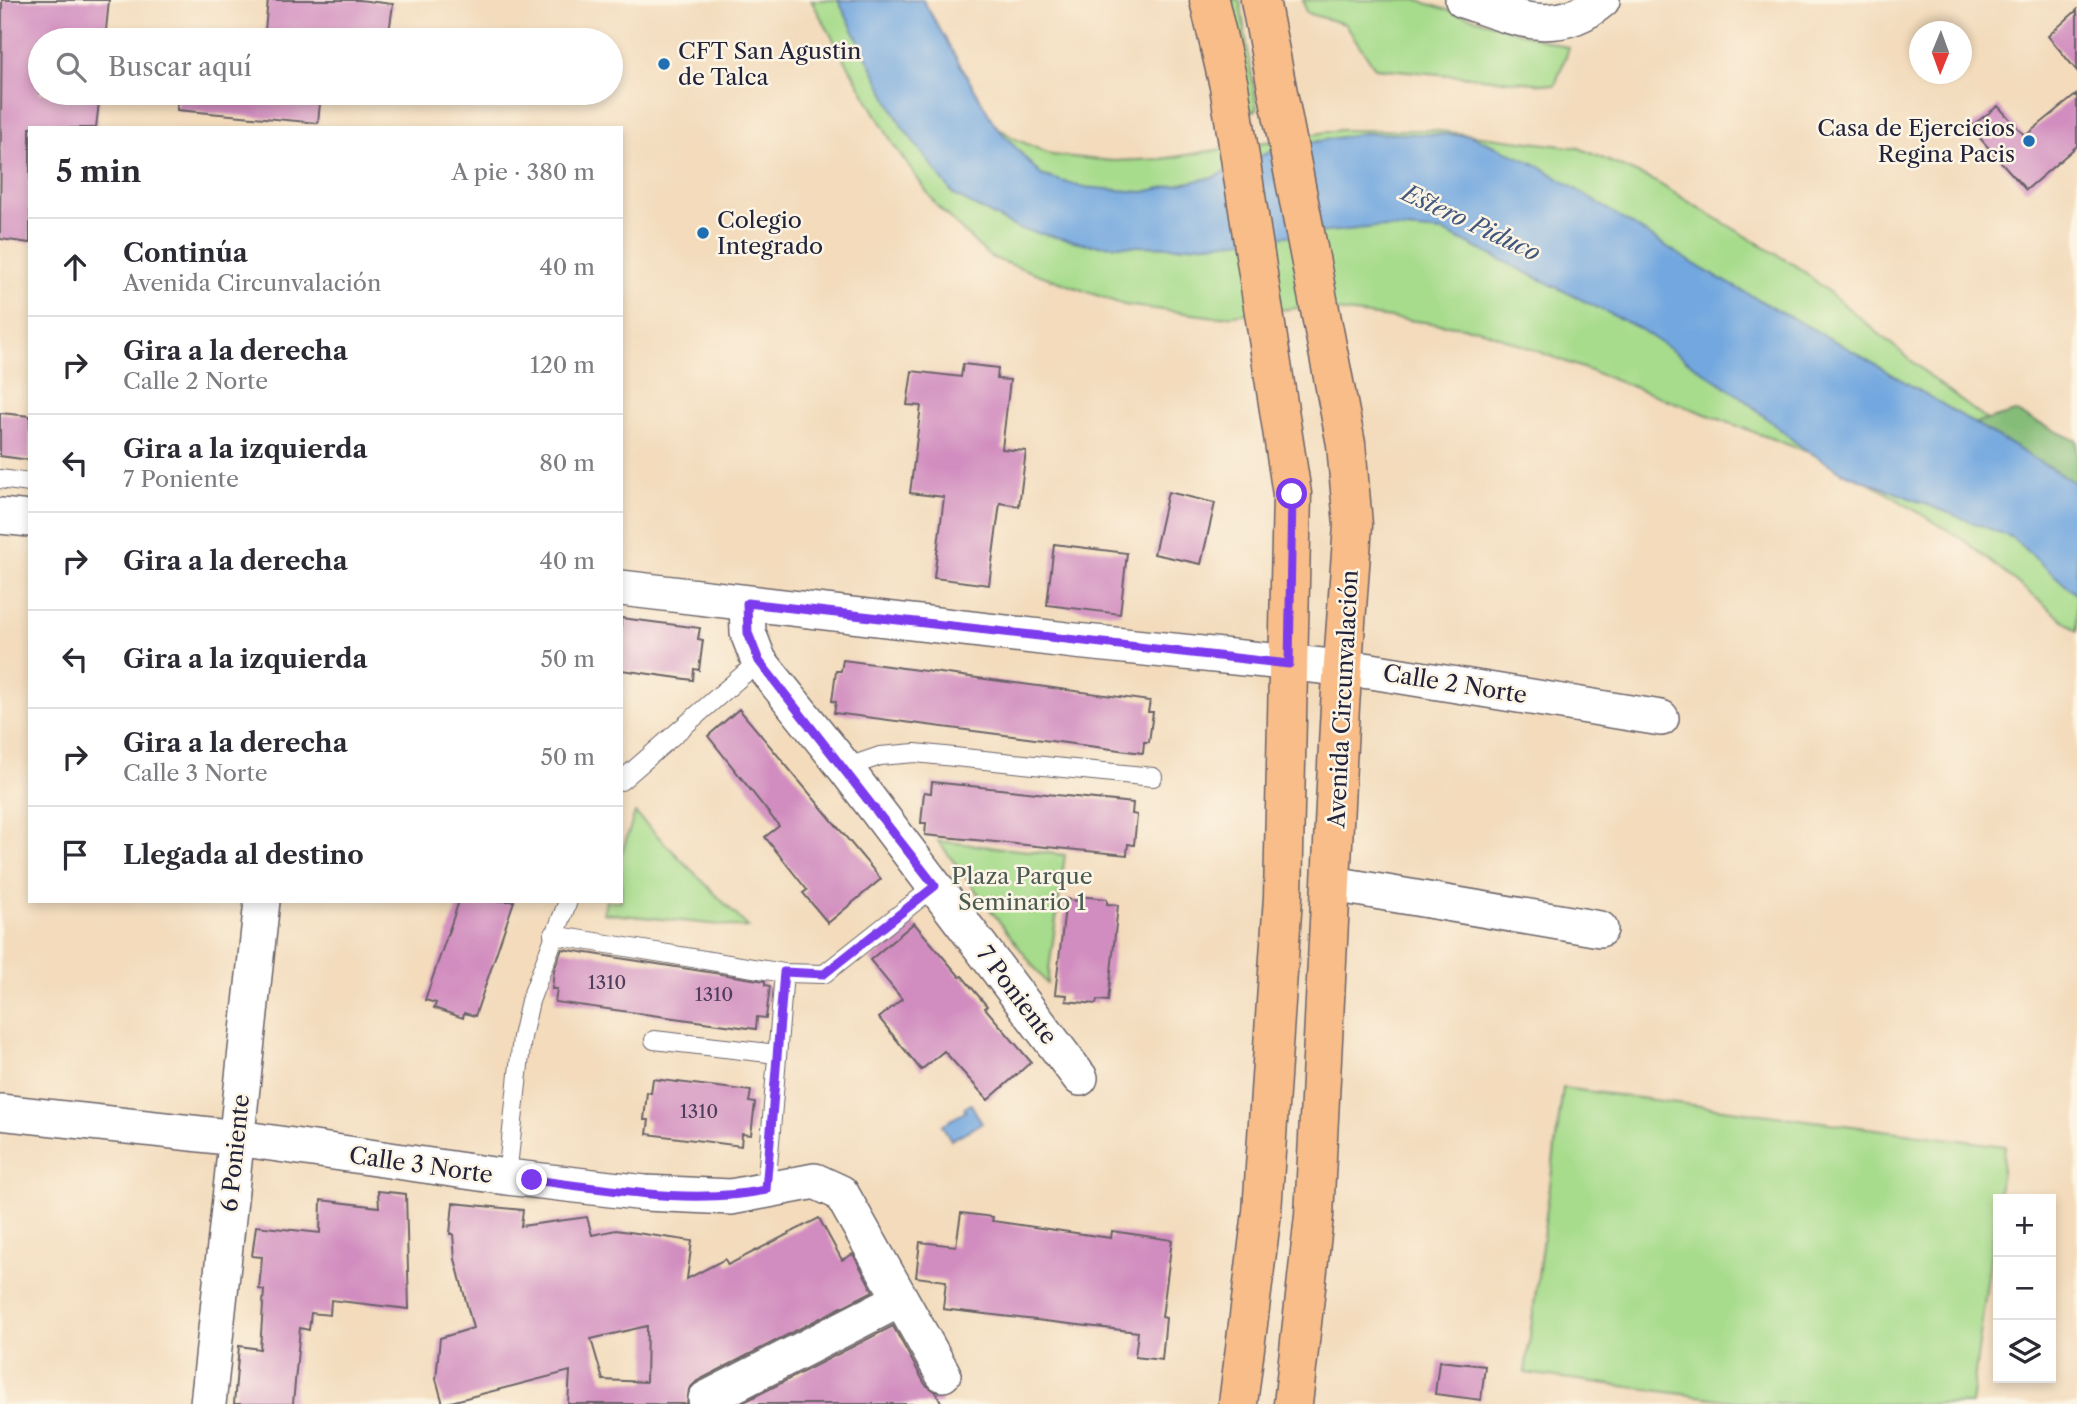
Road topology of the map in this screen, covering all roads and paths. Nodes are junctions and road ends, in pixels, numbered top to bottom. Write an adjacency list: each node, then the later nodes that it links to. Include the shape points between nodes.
1 (1209, 0): 12 (main road, via 1229,86 1292,494)
2 (1260, 0): 13 (main road, Avenida Circunvalación, via 1346,444 1353,525)
3 (1463, 0): 4 (street, via 1529,21 1552,23 1574,19)
4 (1602, 0)
5 (0, 480): 6 (lane)
6 (28, 483)
7 (0, 516): 8 (street)
8 (28, 519)
9 (623, 588): 10 (street, Calle 2 Norte)
10 (747, 603): 11 (street, 7 Poniente, via 748,633); 12 (street, Calle 2 Norte)
11 (759, 661): 15 (street, 7 Poniente); 17 (lane)
12 (1289, 664): 13 (street, Calle 2 Norte); 36 (main road, via 1283,897 1263,1198)
13 (1344, 668): 14 (street, Calle 2 Norte); 18 (main road, Avenida Circunvalación)
14 (1661, 718)
15 (845, 768): 16 (lane, via 880,756 915,753); 19 (street, 7 Poniente)
16 (1153, 777)
17 (623, 779)
18 (1333, 884): 22 (street); 37 (main road, Avenida Circunvalación, via 1314,1216)
19 (935, 886): 24 (lane, via 824,974); 27 (street, 7 Poniente)
20 (262, 903): 29 (street, 6 Poniente)
21 (567, 903): 23 (lane)
22 (1600, 929)
23 (552, 935): 24 (lane); 30 (lane, via 522,1037)
24 (784, 972): 26 (lane)
25 (654, 1041): 26 (lane)
26 (777, 1054): 31 (lane)
27 (1080, 1078)
28 (0, 1111): 29 (street, Calle 3 Norte)
29 (237, 1138): 30 (street, Calle 3 Norte); 35 (street, 6 Poniente)
30 (507, 1177): 31 (street, Calle 3 Norte, via 669,1194 731,1197)
31 (766, 1190): 32 (street, Calle 3 Norte, via 816,1181 841,1194)
32 (899, 1300): 33 (street, Calle 3 Norte); 34 (street)
33 (943, 1374)
34 (706, 1399)
35 (208, 1404)
36 (1238, 1404)
37 (1293, 1404)

